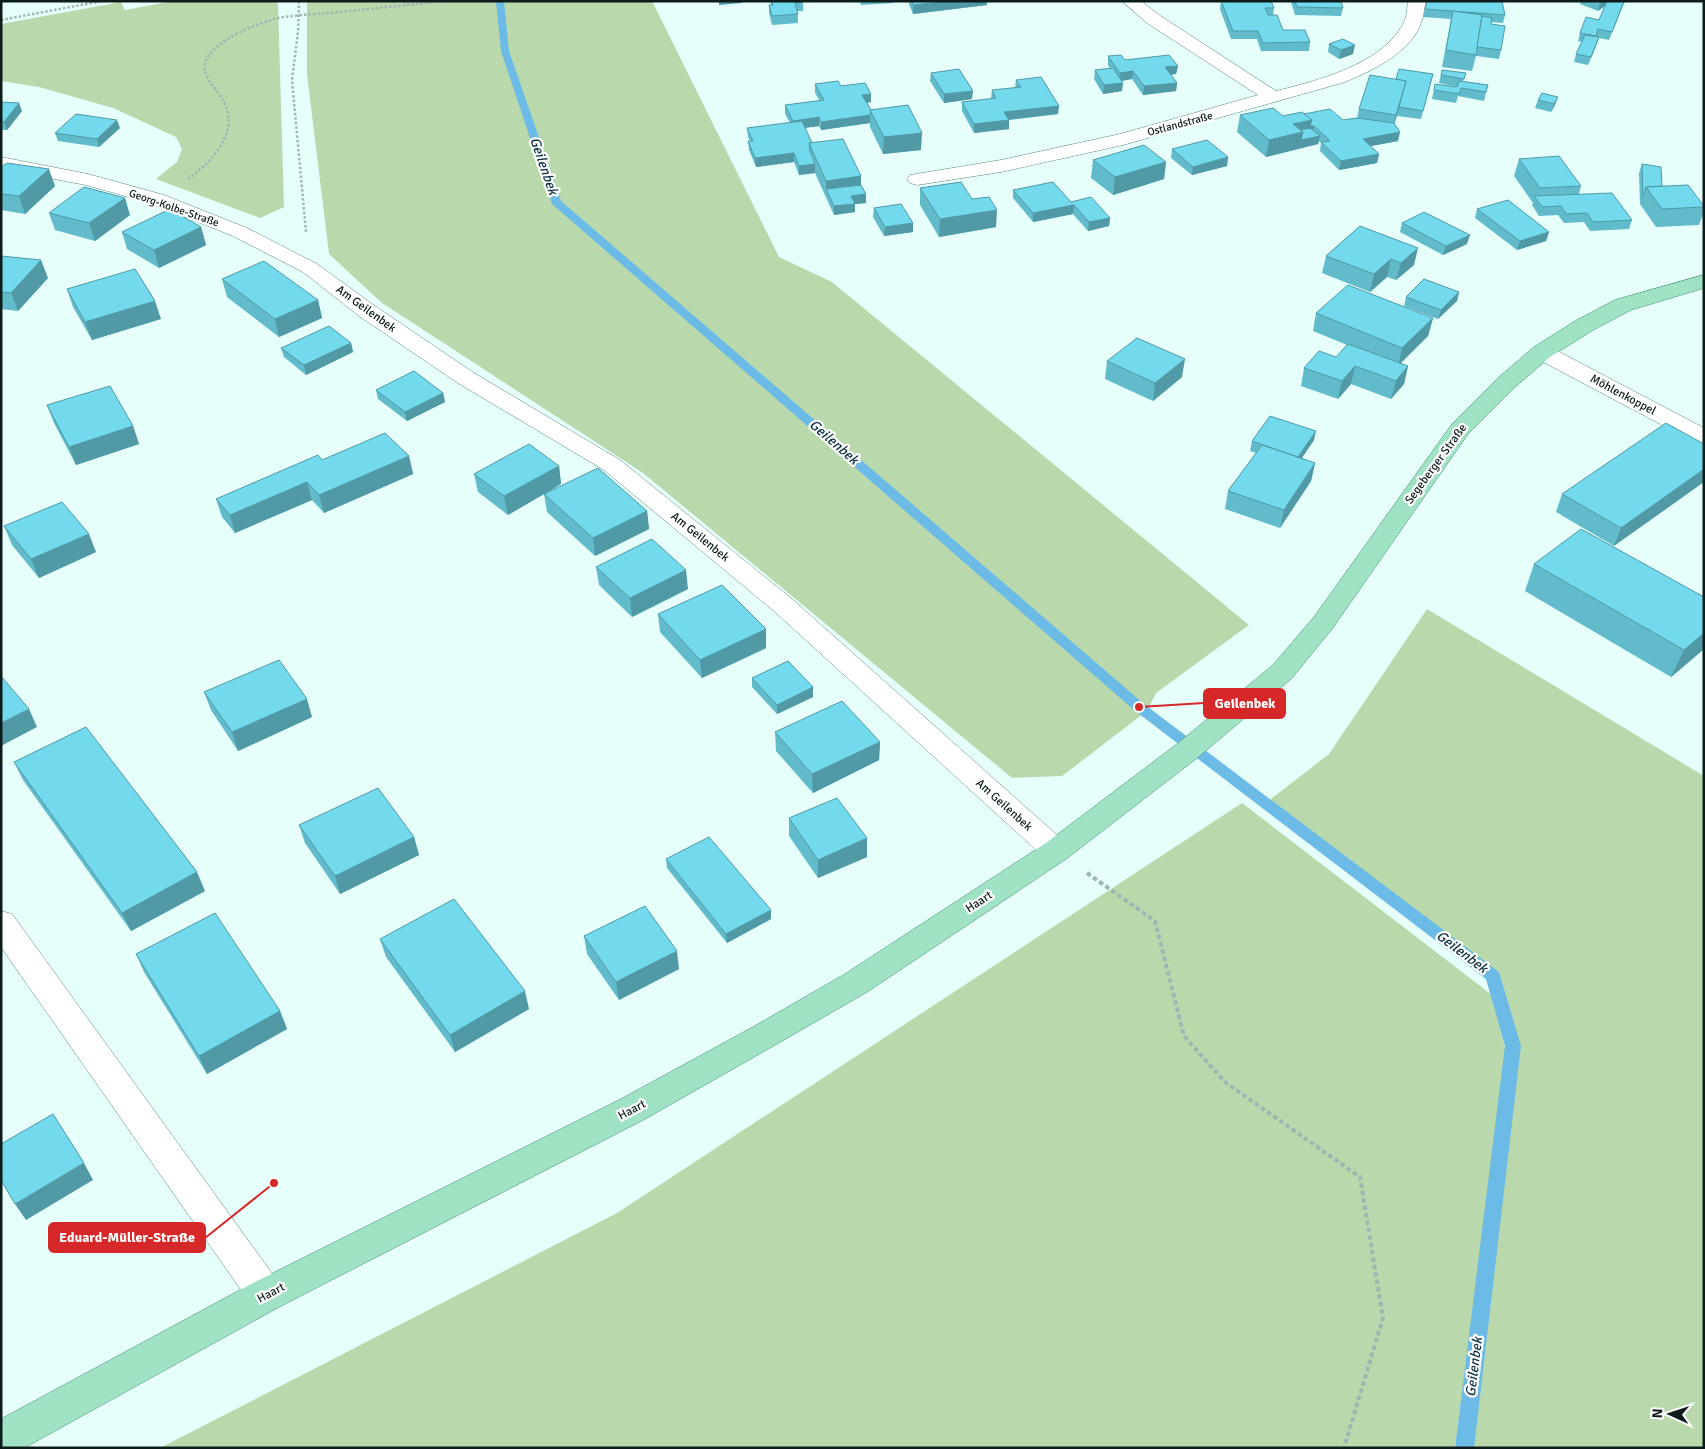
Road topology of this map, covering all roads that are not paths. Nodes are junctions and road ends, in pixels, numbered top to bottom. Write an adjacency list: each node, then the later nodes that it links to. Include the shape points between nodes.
1 (1130, 1): 3 (street)
2 (1417, 1): 3 (street, Ostlandstraße, via 1410,28 1386,53 1349,75)
3 (1273, 97): 5 (street, Ostlandstraße, via 1106,143)
4 (1, 163): 6 (street, Georg-Kolbe-Straße, via 88,180 157,199 240,232)
5 (917, 180)
6 (310, 268): 11 (street, Am Geilenbek, via 466,378 612,465 783,605)
7 (1704, 281): 8 (main road, Segeberger Straße, via 1623,305)
8 (1542, 352): 9 (street, Möhlenkoppel); 10 (main road, Segeberger Straße, via 1460,428 1323,623 1282,672)
9 (1704, 438)
10 (1225, 719): 11 (main road, Haart)
11 (1056, 851): 13 (main road, Haart, via 856,983 764,1036 624,1114)
12 (1, 923): 13 (street)
13 (266, 1295): 14 (main road, Haart)
14 (1, 1440)

